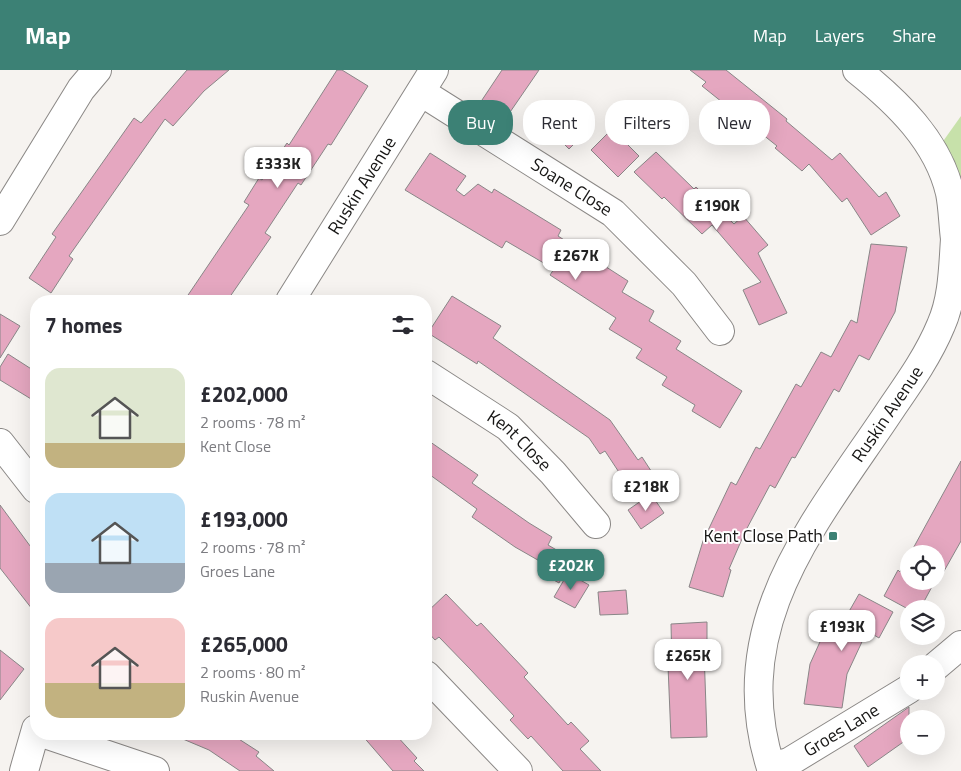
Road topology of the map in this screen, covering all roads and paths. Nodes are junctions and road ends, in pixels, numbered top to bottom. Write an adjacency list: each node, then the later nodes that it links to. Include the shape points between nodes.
1 (97, 70): 4 (street, via 81,89)
2 (857, 70): 5 (street, Ruskin Avenue, via 893,100 934,154 950,192)
3 (428, 81): 6 (street, Ruskin Avenue); 7 (street, Soane Close, via 613,213 684,284)
4 (0, 221)
5 (958, 239): 18 (street, Ruskin Avenue, via 942,324 920,366 816,519 788,568 774,601 763,640 757,682 758,710)
6 (302, 295)
7 (720, 331)
8 (432, 378): 11 (street, Kent Close, via 508,427)
9 (0, 442): 10 (street)
10 (30, 481)
11 (596, 524)
12 (961, 645): 13 (street)
13 (945, 658)
14 (432, 682): 21 (street)
15 (900, 694): 18 (street, Groes Lane, via 789,762)
16 (35, 740): 19 (street)
17 (65, 740): 20 (street)
18 (772, 769)
19 (24, 771)
20 (156, 771)
21 (518, 771)

